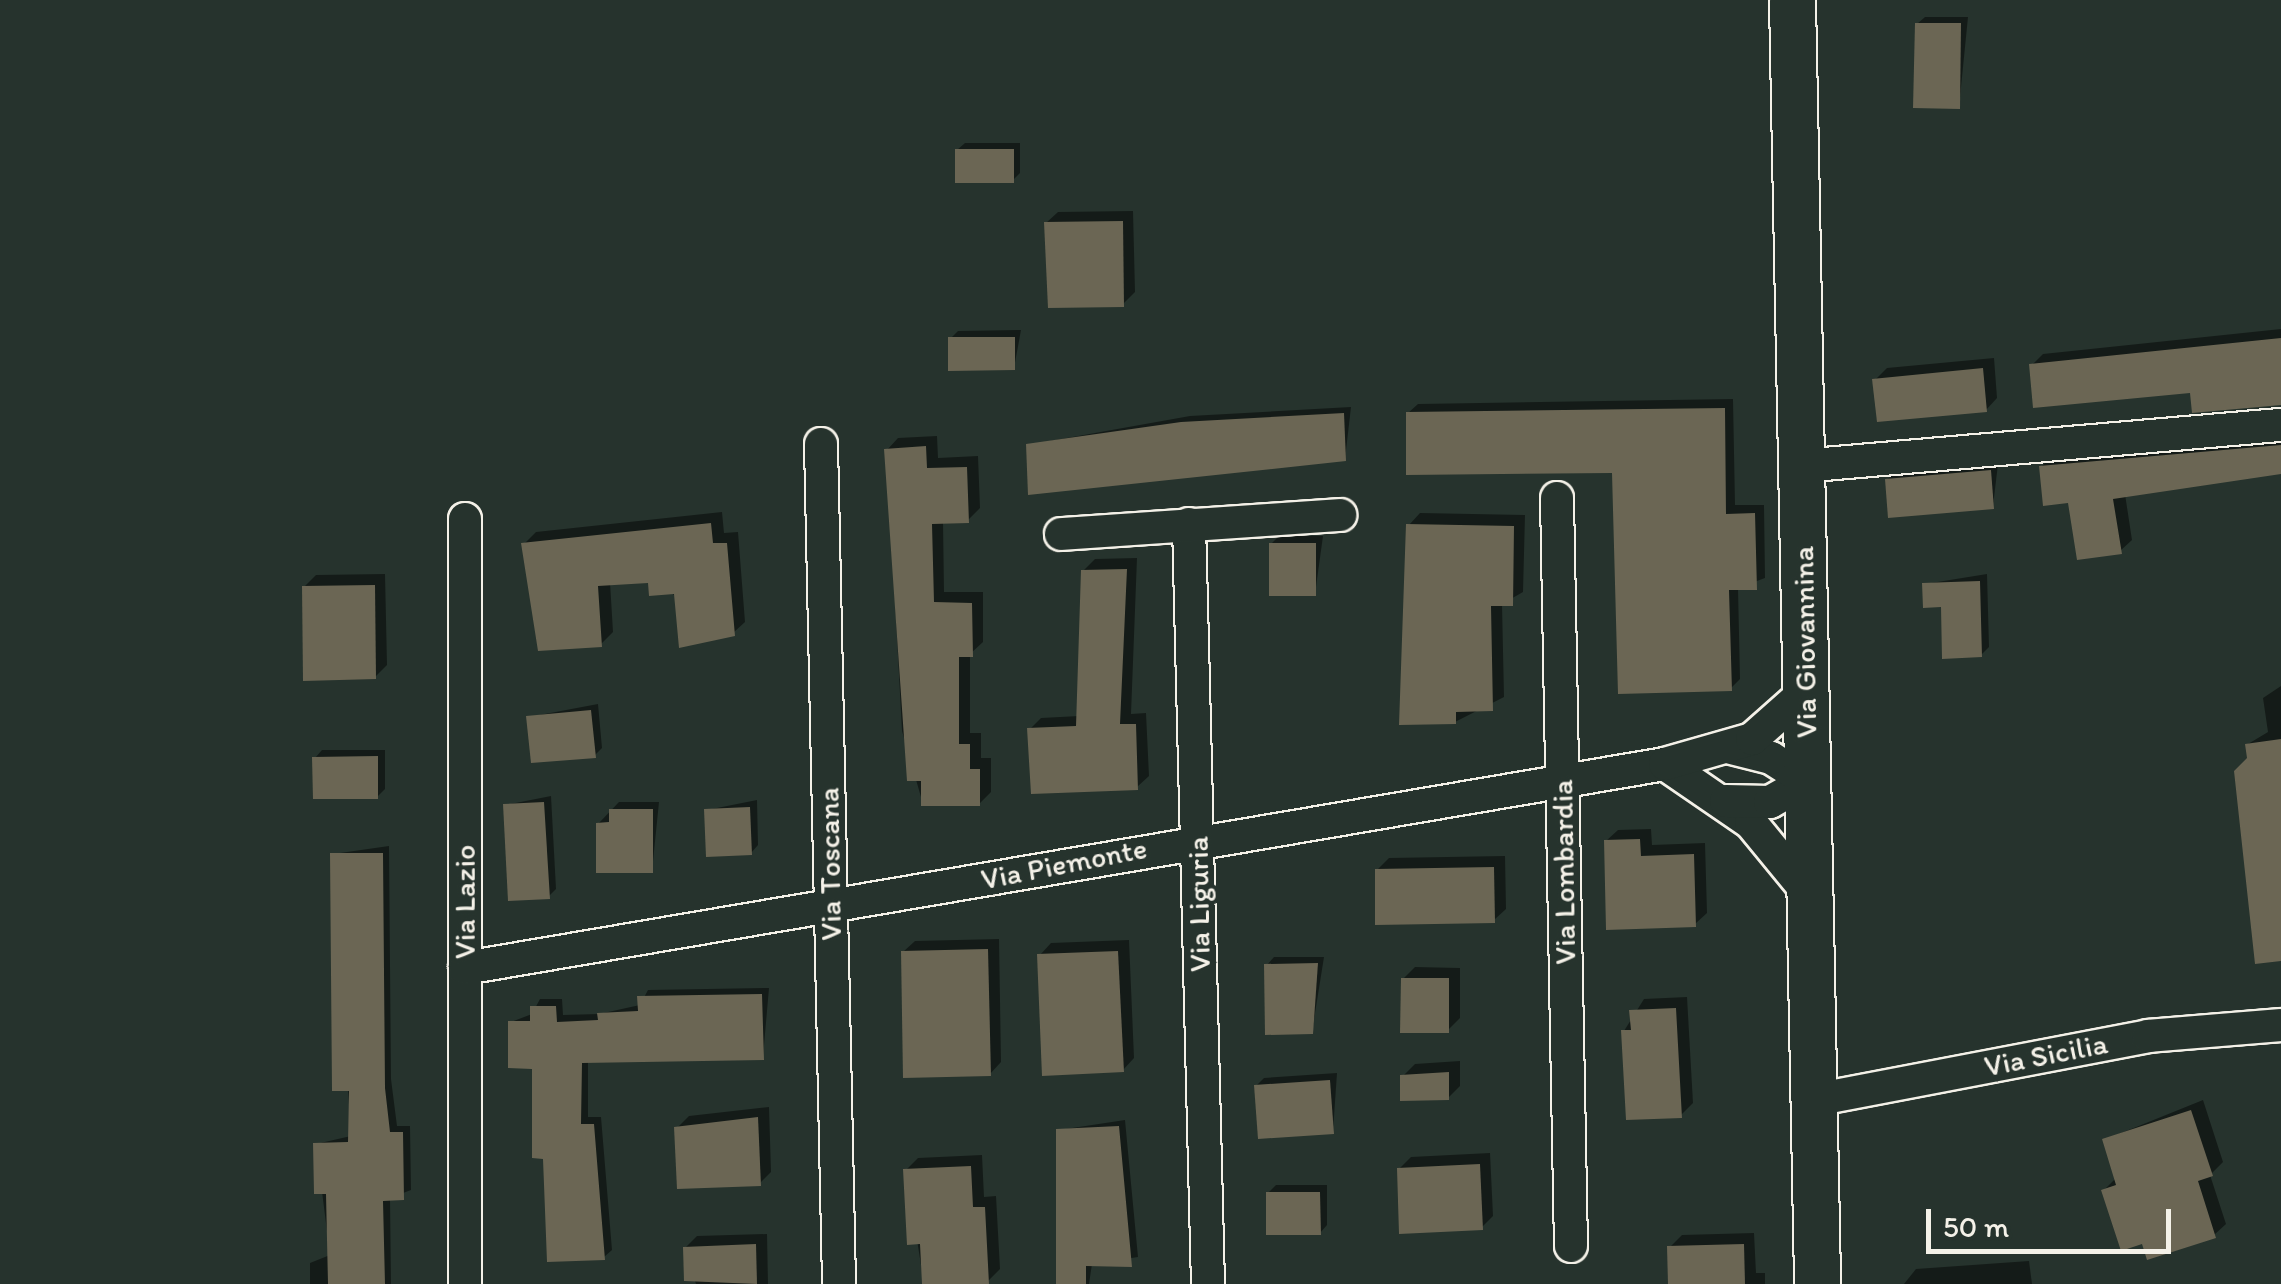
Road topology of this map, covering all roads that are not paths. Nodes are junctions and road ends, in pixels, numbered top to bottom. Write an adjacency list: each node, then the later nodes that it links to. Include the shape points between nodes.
1 (1792, 0): 4 (street, Via Giovannina)
2 (2281, 425): 4 (street)
3 (821, 444): 18 (street, Via Toscana)
4 (1801, 466): 10 (street, Via Giovannina)
5 (1557, 498): 13 (street, Via Lombardia)
6 (1340, 515): 8 (street)
7 (465, 519): 19 (street, Via Lazio)
8 (1189, 524): 9 (street); 16 (street, Via Liguria)
9 (1062, 534)
10 (1806, 691): 11 (street, Via Piemonte); 14 (street, Via Giovannina)
11 (1731, 748): 12 (street, Via Piemonte); 14 (street, via 1772,758)
12 (1665, 764): 13 (street, Via Piemonte); 15 (street)
13 (1562, 781): 16 (street, Via Piemonte); 22 (street, Via Lombardia)
14 (1807, 781): 15 (street, via 1770,802); 17 (street, Via Giovannina)
15 (1726, 801): 17 (street, via 1776,846)
16 (1197, 838): 18 (street, Via Piemonte); 25 (street, Via Liguria)
17 (1810, 895): 21 (street, Via Giovannina)
18 (831, 909): 19 (street, Via Piemonte); 24 (street, Via Toscana)
19 (465, 968): 23 (street, Via Lazio)
20 (2281, 1025): 21 (street, Via Sicilia, via 2148,1036)
21 (1814, 1100): 26 (street, Via Giovannina)
22 (1572, 1246)
23 (465, 1284)
24 (840, 1284)
25 (1208, 1284)
26 (1817, 1284)

